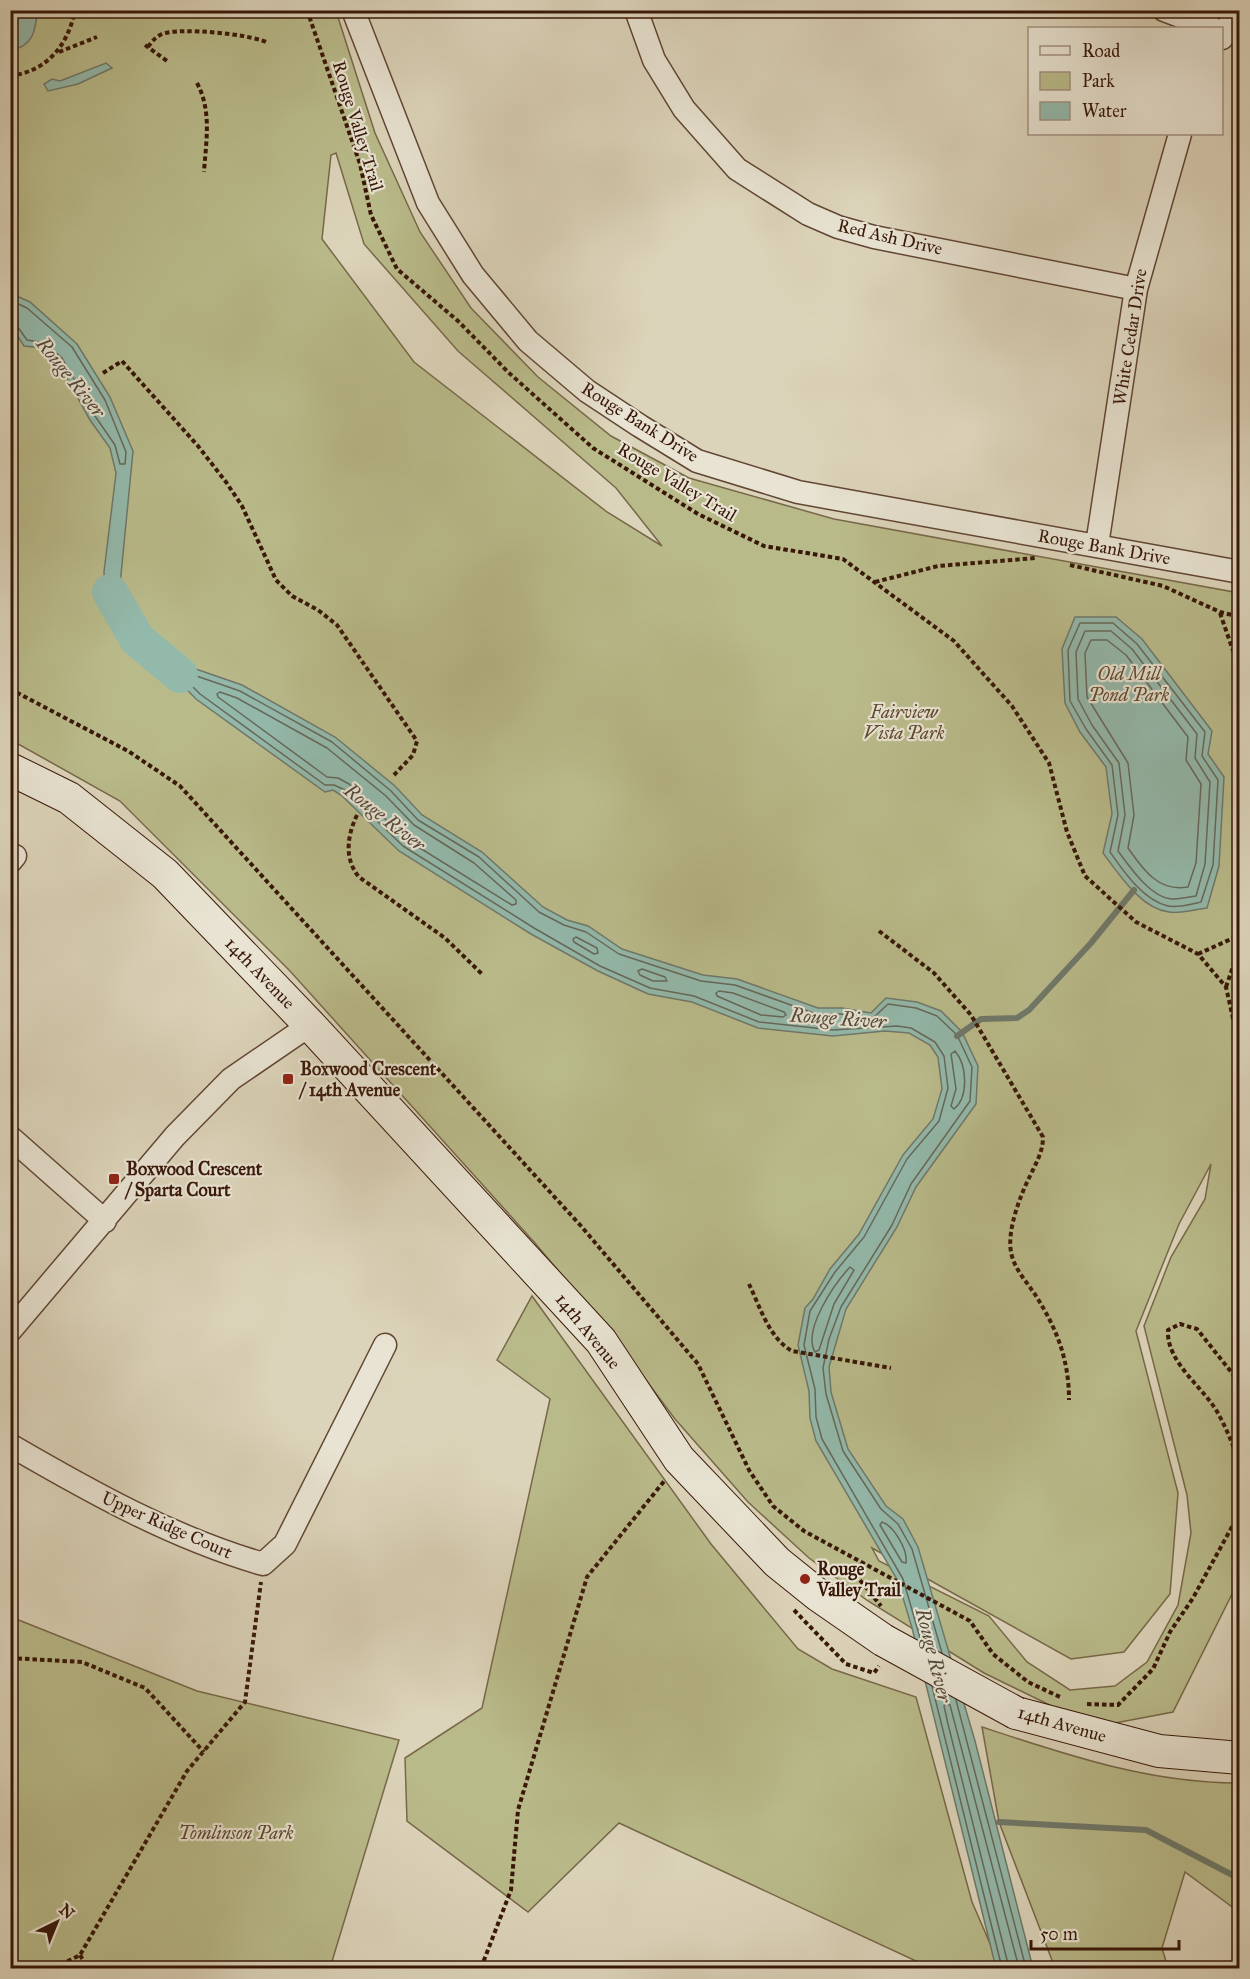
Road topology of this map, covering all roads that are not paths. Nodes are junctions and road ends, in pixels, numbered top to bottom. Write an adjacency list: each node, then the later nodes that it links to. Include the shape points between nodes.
1 (354, 10): 9 (street, Rouge Bank Drive, via 428,203 449,240 528,341 587,391 697,460 756,480 842,502)
2 (636, 10): 8 (street, Red Ash Drive, via 654,60 684,109 712,144 737,169 808,214 874,237)
3 (1164, 10): 5 (street)
4 (1237, 10): 6 (street)
5 (1205, 27)
6 (1223, 29)
7 (1180, 135): 8 (street, White Cedar Drive, via 1149,232)
8 (1136, 289): 9 (street, White Cedar Drive)
9 (1097, 545): 10 (street, Rouge Bank Drive)
10 (1239, 572)
11 (10, 769): 12 (main road, 14th Avenue, via 69,798 165,874)
12 (310, 1025): 14 (street, via 231,1079 175,1136); 18 (main road, 14th Avenue, bridge, via 601,1341 687,1468 777,1562 818,1595 882,1640 1016,1713 1159,1750)
13 (10, 1137): 14 (street)
14 (105, 1221): 15 (street)
15 (10, 1331)
16 (385, 1345): 17 (street, Upper Ridge Court, via 285,1544 263,1564 214,1550 84,1489)
17 (10, 1446)
18 (1239, 1758)

